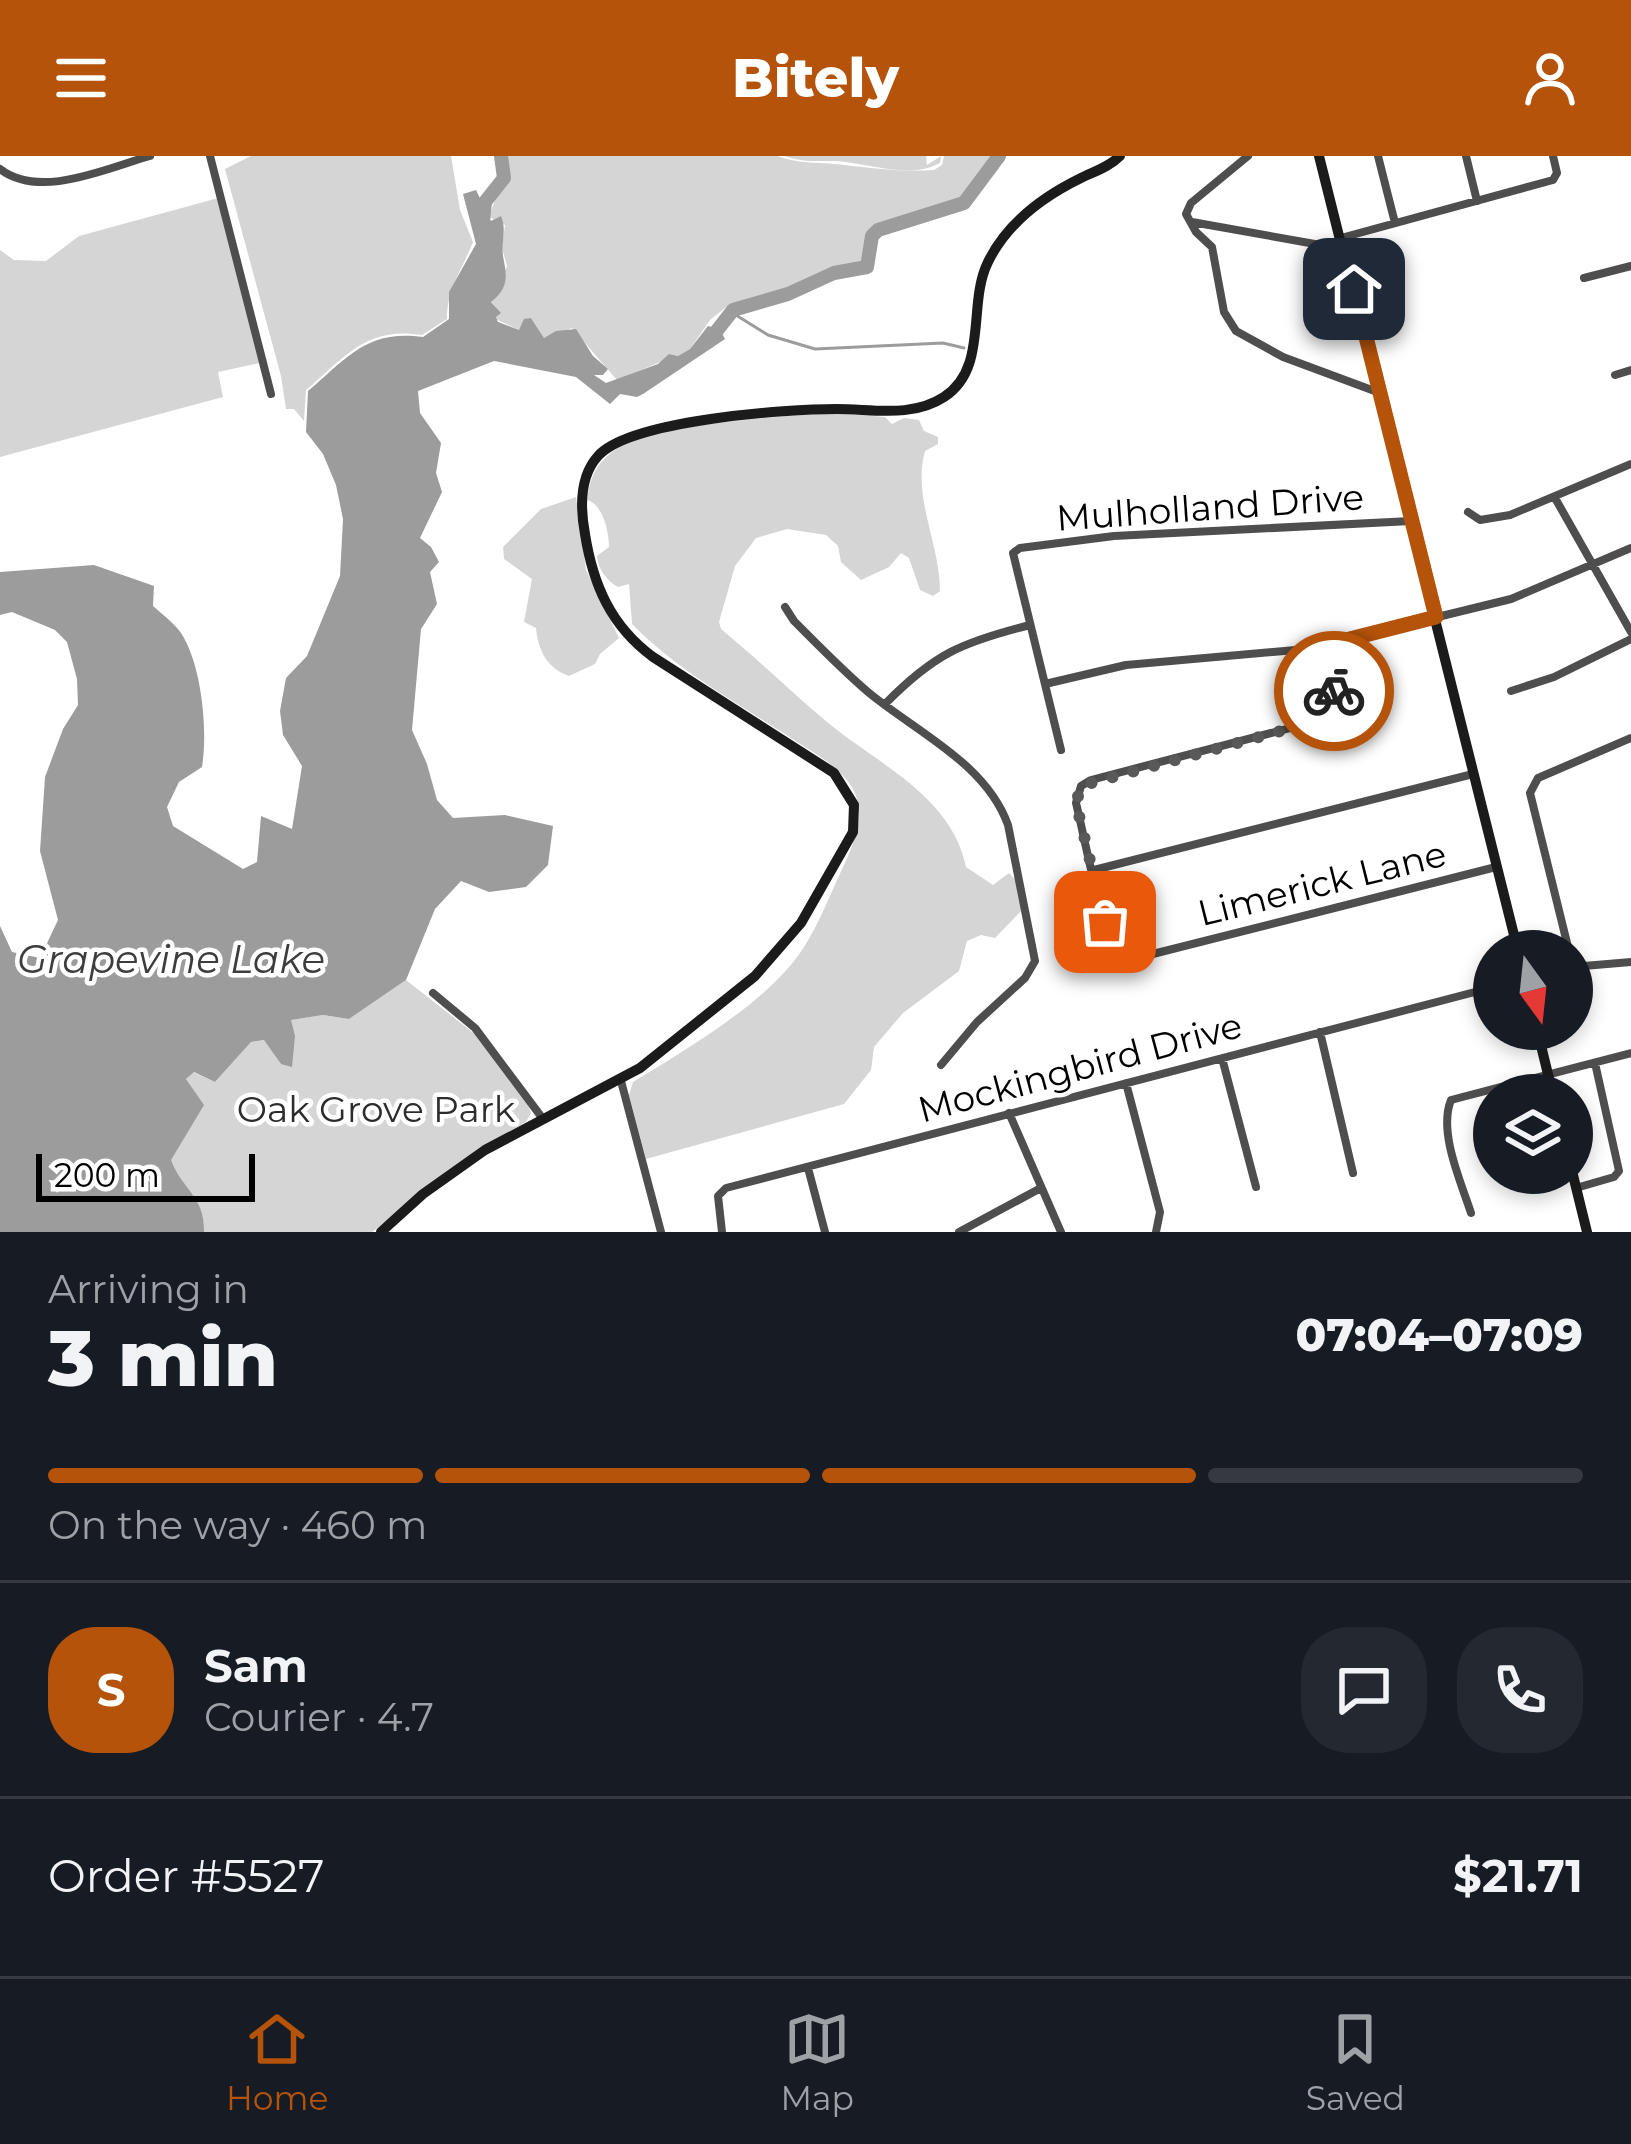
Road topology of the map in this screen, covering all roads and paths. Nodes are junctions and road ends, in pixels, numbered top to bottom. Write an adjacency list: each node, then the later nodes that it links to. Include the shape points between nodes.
1 (150, 156): 9 (street, via 61,180 26,183)
2 (211, 156): 21 (street)
3 (1120, 156): 54 (street, via 1036,203 1002,239 980,286 967,370 944,397 916,409 805,410 647,430 608,447 590,468 582,494 587,550 620,629 834,773 855,813 823,890 769,962)
4 (1248, 156): 11 (street, via 1191,203)
5 (1319, 156): 14 (street)
6 (1378, 156): 12 (street)
7 (1466, 156): 10 (street)
8 (1552, 156): 10 (street, via 1553,180)
9 (0, 169)
10 (1477, 201): 12 (street)
11 (1189, 222): 13 (street); 15 (street)
12 (1395, 224): 14 (street)
13 (1222, 228): 14 (street); 15 (street)
14 (1343, 244): 20 (street)
15 (1212, 247): 20 (street, via 1224,312 1236,331)
16 (1631, 266): 17 (street)
17 (1584, 278)
18 (1631, 370): 19 (street)
19 (1615, 375)
20 (1382, 393): 25 (street)
21 (271, 394)
22 (1631, 464): 23 (street)
23 (1555, 498): 24 (street, via 1490,520); 27 (street)
24 (1468, 512)
25 (1413, 520): 29 (street); 30 (street, Mulholland Drive, via 1020,548 1012,553)
26 (1631, 548): 27 (street)
27 (1594, 565): 29 (street, via 1510,599); 31 (street)
28 (785, 607): 35 (street)
29 (1436, 617): 32 (street); 38 (street)
30 (1030, 626): 33 (street); 35 (street, via 931,660)
31 (1631, 636): 34 (street)
32 (1330, 644): 33 (street, via 1126,665); 40 (street, Limerick Lane, via 1334,692 1317,721 1081,786 1076,803)
33 (1045, 684): 37 (street)
34 (1510, 691)
35 (885, 704): 52 (street, via 970,769 1002,807 1036,950 1033,968)
36 (1631, 738): 42 (street, via 1532,785)
37 (1061, 750)
38 (1475, 774): 39 (street); 40 (street)
39 (1497, 867): 40 (street, Limerick Lane, via 1137,958 1120,953 1110,938); 41 (street)
40 (1094, 870)
41 (1513, 930)
42 (1564, 930)
43 (1631, 962): 44 (street)
44 (1593, 964)
45 (433, 993): 57 (street, via 475,1028)
46 (1473, 993): 47 (street, Mockingbird Drive)
47 (1320, 1033): 50 (street, Mockingbird Drive); 59 (street)
48 (1542, 1050): 53 (street)
49 (1631, 1054): 51 (street)
50 (1222, 1058): 55 (street, Mockingbird Drive); 61 (street)
51 (1594, 1063): 53 (street); 60 (street, via 1618,1171)
52 (941, 1065)
53 (1548, 1073): 64 (street, via 1468,1092 1449,1105)
54 (621, 1081): 57 (street); 66 (street)
55 (1126, 1083): 56 (street, Mockingbird Drive); 71 (street, via 1160,1212)
56 (1009, 1113): 58 (street, Mockingbird Drive); 62 (street)
57 (543, 1119): 65 (street, via 460,1166)
58 (808, 1168): 67 (street, Mockingbird Drive, via 720,1192); 68 (street)
59 (1353, 1173)
60 (1593, 1183)
61 (1256, 1186)
62 (1039, 1189): 69 (street); 70 (street)
63 (1578, 1194): 72 (street)
64 (1472, 1213)
65 (381, 1232)
66 (662, 1232)
67 (722, 1232)
68 (825, 1232)
69 (959, 1232)
70 (1061, 1232)
71 (1156, 1232)
72 (1587, 1232)

